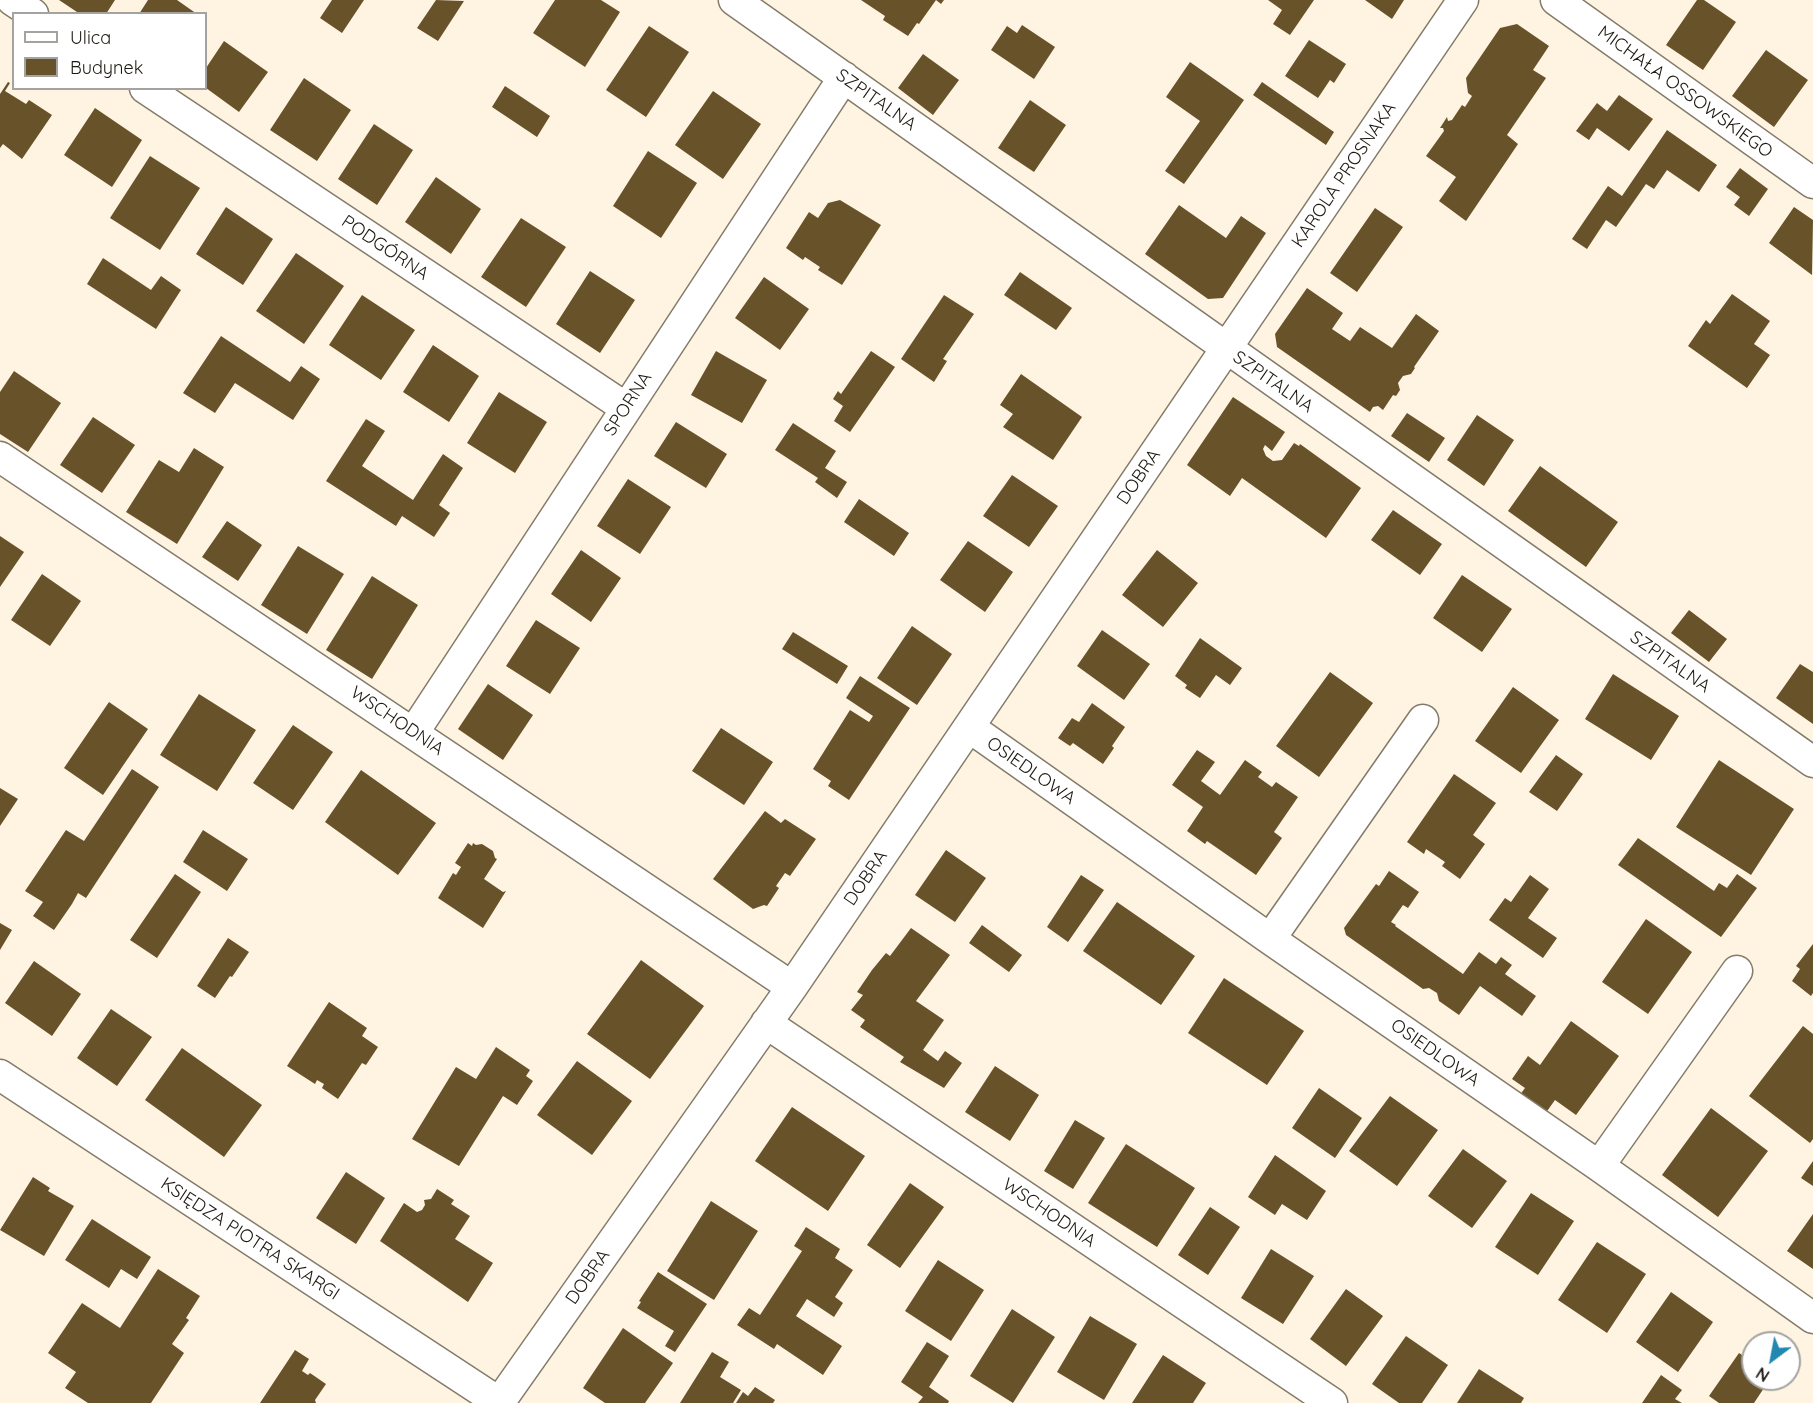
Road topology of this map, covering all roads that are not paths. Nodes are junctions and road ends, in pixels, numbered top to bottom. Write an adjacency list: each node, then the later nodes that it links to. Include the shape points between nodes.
1 (12, 0): 5 (street)
2 (734, 0): 6 (street, SZPITALNA)
3 (1463, 0): 9 (street, KAROLA PROSNAKA)
4 (1556, 0): 8 (street, MICHAŁA OSSOWSKIEGO)
5 (30, 12)
6 (844, 77): 9 (street, SZPITALNA); 10 (street, SPORNA)
7 (148, 90): 10 (street, PODGÓRNA)
8 (1813, 183)
9 (1226, 349): 13 (street, DOBRA); 15 (street, SZPITALNA)
10 (626, 408): 14 (street, SPORNA)
11 (0, 457): 14 (street, WSCHODNIA)
12 (1423, 720): 16 (street)
13 (969, 727): 16 (street, OSIEDLOWA); 18 (street, DOBRA)
14 (414, 732): 18 (street, WSCHODNIA)
15 (1813, 762)
16 (1270, 939): 21 (street, OSIEDLOWA)
17 (1737, 971): 21 (street)
18 (792, 987): 19 (street, DOBRA)
19 (766, 1023): 23 (street, DOBRA); 24 (street, WSCHODNIA)
20 (0, 1075): 23 (street, KSIĘDZA PIOTRA SKARGI)
21 (1599, 1166): 22 (street, OSIEDLOWA)
22 (1813, 1318)
23 (499, 1403)
24 (1332, 1403)

